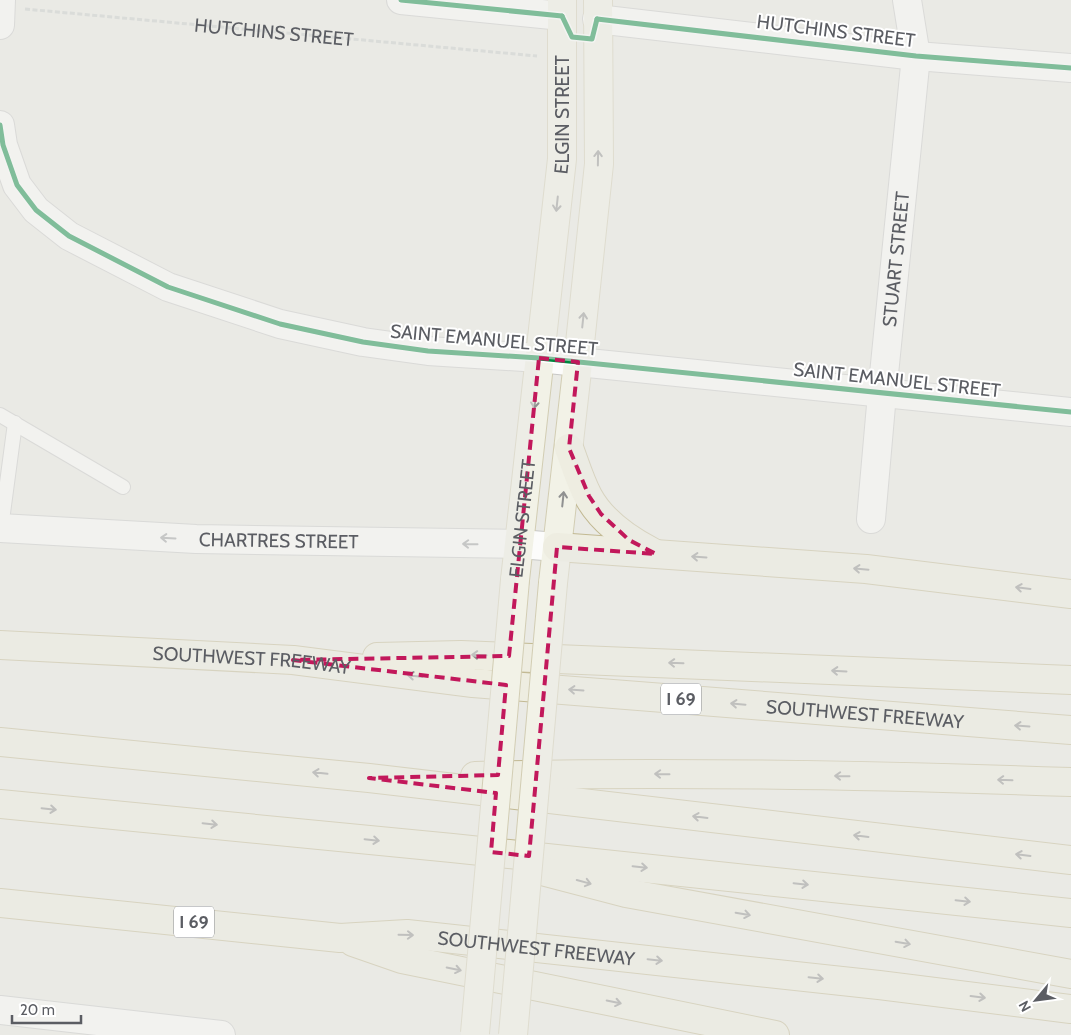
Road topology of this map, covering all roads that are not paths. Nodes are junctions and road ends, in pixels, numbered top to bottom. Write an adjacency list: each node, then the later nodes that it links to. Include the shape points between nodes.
1 (401, 0): 3 (street)
2 (907, 0): 5 (street, STUART STREET)
3 (562, 8): 8 (main road, ELGIN STREET, one-way to 8, via 562,158)
4 (597, 10): 5 (street, HUTCHINS STREET); 9 (main road, ELGIN STREET, one-way to 4, via 598,164)
5 (916, 56): 6 (street, HUTCHINS STREET); 10 (street, STUART STREET)
6 (1071, 68)
7 (0, 125): 8 (street, SAINT EMANUEL STREET, via 3,146 17,184 36,210 69,236 168,287 280,324 363,342 428,351)
8 (539, 358): 9 (street, SAINT EMANUEL STREET); 18 (main road, ELGIN STREET, one-way to 18)
9 (578, 362): 10 (street, SAINT EMANUEL STREET); 14 (main road, ELGIN STREET)
10 (882, 394): 11 (street, SAINT EMANUEL STREET); 16 (street, STUART STREET)
11 (1071, 412)
12 (0, 415): 13 (lane)
13 (14, 423): 15 (lane); 17 (lane)
14 (568, 448): 19 (main road, ELGIN STREET, one-way to 14); 20 (highway, via 588,496 601,514 629,540)
15 (123, 487)
16 (871, 519)
17 (0, 528): 18 (street, CHARTRES STREET, one-way to 17, via 196,540)
18 (519, 544): 19 (street, CHARTRES STREET); 38 (main road, ELGIN STREET, bridge)
19 (557, 547): 20 (highway); 41 (main road, ELGIN STREET, bridge)
20 (656, 554): 21 (highway, one-way to 20, via 866,569)
21 (1071, 594)
22 (0, 645): 23 (highway, SOUTHWEST FREEWAY / I 69)
23 (293, 660): 24 (highway, one-way to 23, via 461,655); 25 (highway, SOUTHWEST FREEWAY / I 69, one-way to 23, via 473,683)
24 (1071, 680)
25 (1071, 730)
26 (0, 742): 27 (highway, one-way to 26)
27 (369, 778): 28 (highway, one-way to 27, via 586,773); 31 (highway, one-way to 27)
28 (1071, 782)
29 (0, 804): 30 (highway, one-way to 30)
30 (452, 848): 33 (highway, one-way to 33); 35 (highway, one-way to 35, via 626,893)
31 (1071, 860)
32 (0, 903): 34 (highway, SOUTHWEST FREEWAY / I 69)
33 (1071, 913)
34 (340, 938): 36 (highway, SOUTHWEST FREEWAY / I 69, one-way to 36, via 407,934); 42 (highway, one-way to 42, via 402,959)
35 (1071, 974)
36 (1071, 1009)
37 (0, 1010): 39 (street)
38 (475, 1034)
39 (215, 1035): 40 (street)
40 (221, 1035)
41 (513, 1035)
42 (775, 1035)

